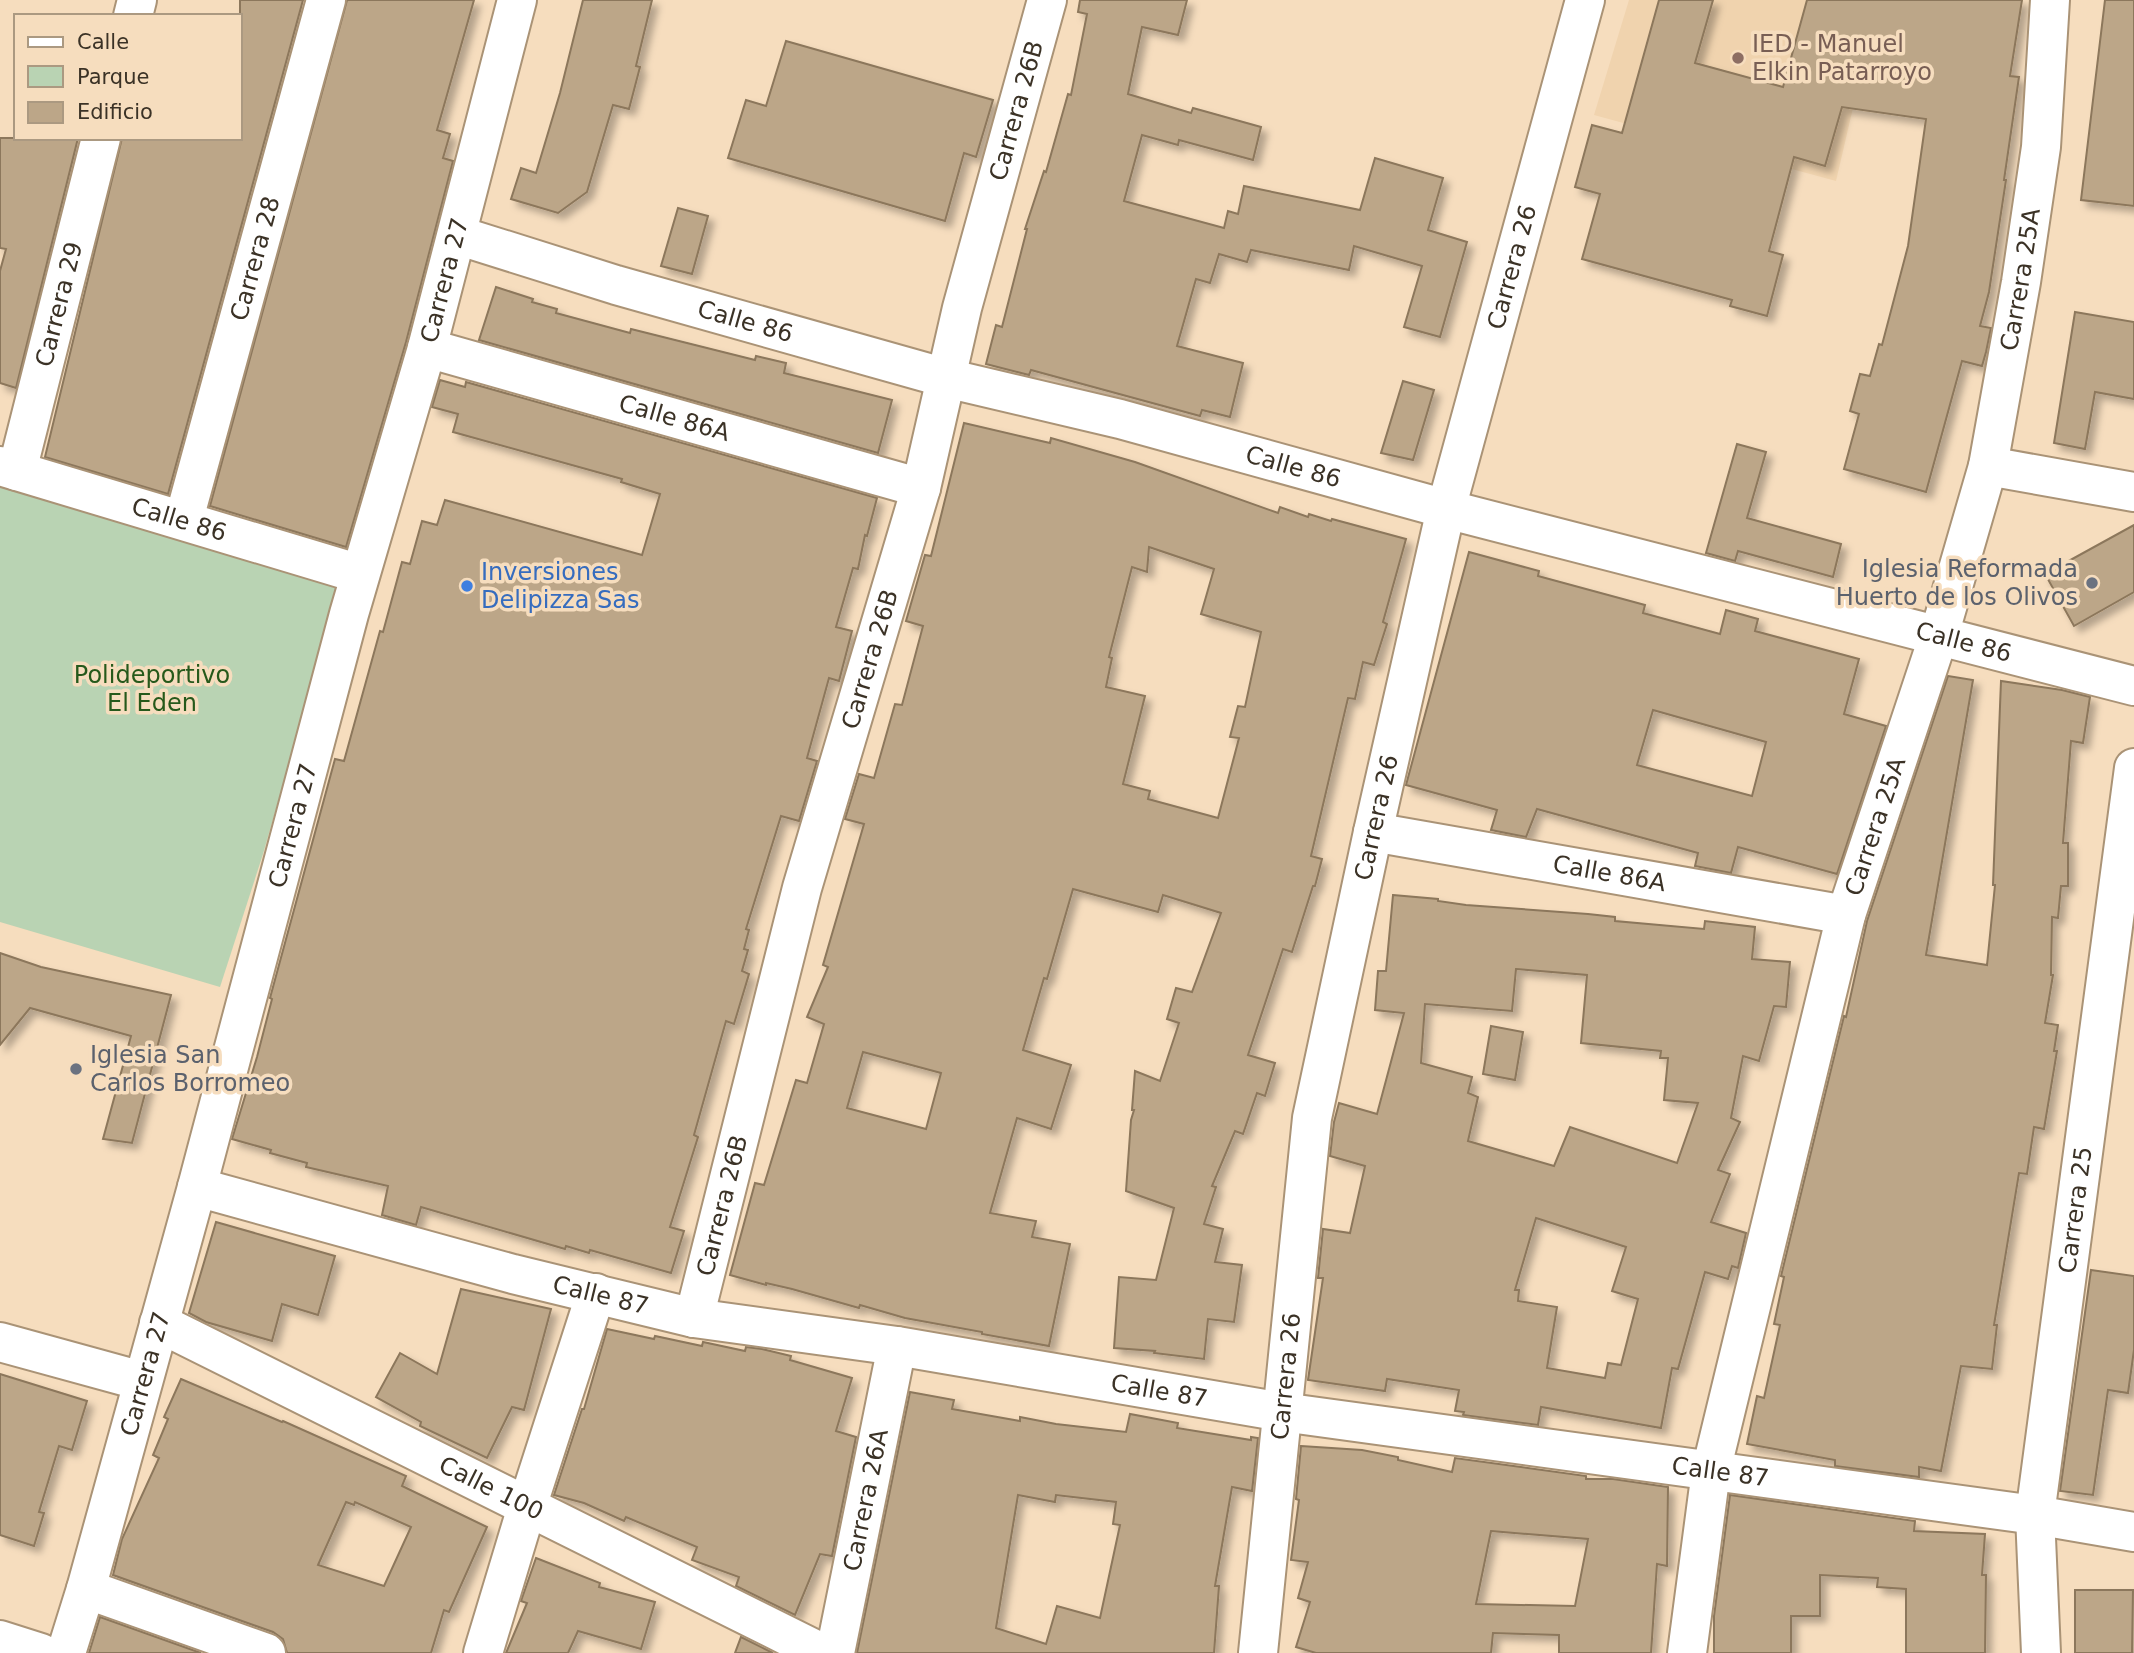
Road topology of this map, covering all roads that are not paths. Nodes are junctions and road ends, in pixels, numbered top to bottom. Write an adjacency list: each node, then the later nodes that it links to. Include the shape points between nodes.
1 (326, 0): 15 (street, Carrera 28)
2 (517, 0): 7 (street, Carrera 27)
3 (1047, 0): 9 (street, Carrera 26B, via 961,307)
4 (1585, 0): 14 (street, Carrera 26)
5 (2050, 0): 10 (street, Carrera 25A, via 2041,147)
6 (101, 140): 11 (street, Carrera 29)
7 (457, 235): 8 (street, Carrera 27); 9 (street, Calle 86)
8 (427, 348): 12 (street, Calle 86A); 16 (street, Carrera 27)
9 (947, 378): 12 (street, Carrera 26B); 14 (street, Calle 86, via 1120,419)
10 (1988, 466): 13 (street); 17 (street, Carrera 25A)
11 (8, 468): 15 (street, Calle 86)
12 (921, 488): 24 (street, Carrera 26B, via 802,888)
13 (2134, 492)
14 (1446, 509): 17 (street, Calle 86); 20 (street, Carrera 26)
15 (184, 519): 16 (street, Calle 86)
16 (360, 574): 22 (street, Carrera 27)
17 (1939, 635): 18 (street, Calle 86); 21 (street, Carrera 25A)
18 (2134, 686)
19 (2134, 768): 32 (street, Carrera 25)
20 (1373, 832): 21 (street, Calle 86A); 29 (street, Carrera 26, via 1312,1118)
21 (1846, 915): 30 (street, Carrera 25A)
22 (197, 1186): 23 (street, Calle 87); 25 (street, Carrera 27)
23 (596, 1293): 24 (street, Calle 87); 31 (street)
24 (694, 1318): 27 (street, Calle 87)
25 (159, 1322): 28 (street, Carrera 27); 31 (street, Calle 100)
26 (0, 1342): 28 (street)
27 (897, 1346): 29 (street, Calle 87); 41 (street, Carrera 26A)
28 (142, 1381): 34 (street, Carrera 27)
29 (1282, 1412): 30 (street, Calle 87); 42 (street, Carrera 26)
30 (1711, 1471): 32 (street, Calle 87); 43 (street, Carrera 25A)
31 (527, 1507): 39 (street); 40 (street, Calle 100)
32 (2035, 1515): 33 (street, Calle 87); 44 (street, Carrera 25)
33 (2134, 1532)
34 (86, 1589): 37 (street, Carrera 27); 38 (street)
35 (0, 1640): 36 (street)
36 (41, 1653)
37 (66, 1653)
38 (266, 1653)
39 (483, 1653)
40 (822, 1653)
41 (835, 1653)
42 (1258, 1653)
43 (1687, 1653)
44 (2041, 1653)

